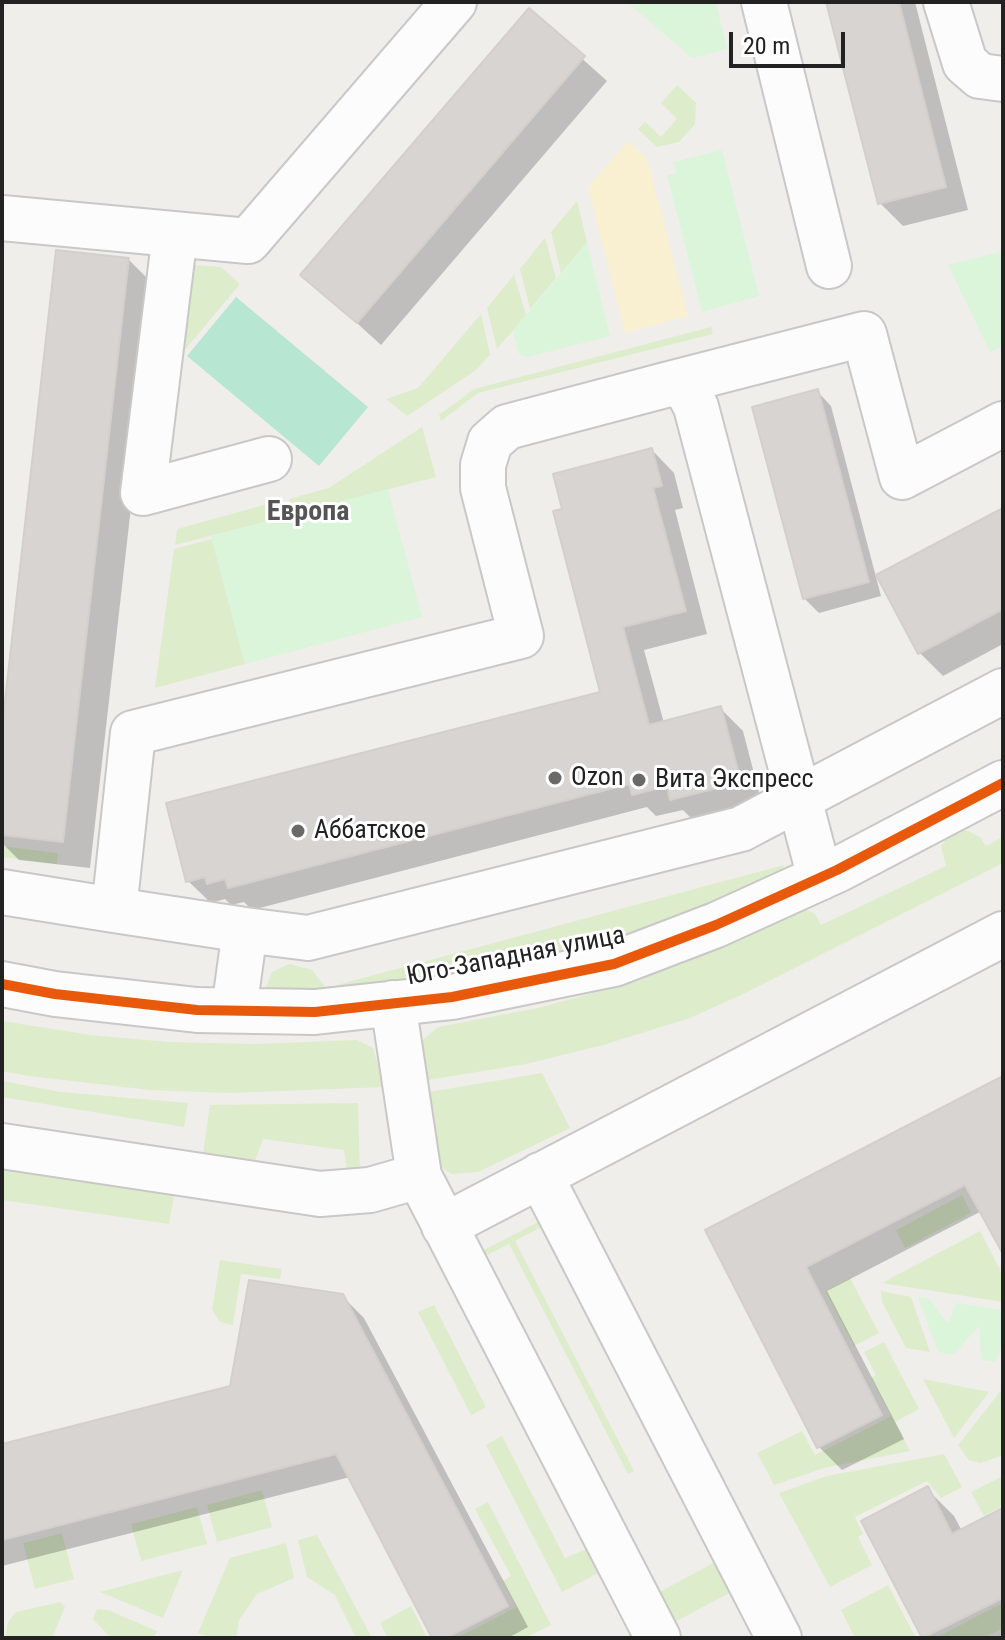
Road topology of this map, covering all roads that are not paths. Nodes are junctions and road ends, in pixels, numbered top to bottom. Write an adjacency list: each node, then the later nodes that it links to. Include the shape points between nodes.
1 (454, 2): 6 (street, via 248,241)
2 (764, 2): 7 (street)
3 (946, 2): 4 (street, via 965,63 980,76)
4 (1003, 79)
5 (2, 218): 6 (street)
6 (175, 234): 10 (street, via 143,493)
7 (829, 266)
8 (673, 383): 9 (street, via 864,334 902,477); 13 (street, via 688,391 696,407); 16 (street, via 507,427 490,442 483,488 521,636 133,733)
9 (1003, 424)
10 (269, 459)
11 (1003, 691): 13 (street)
12 (1003, 783): 14 (street, Юго-Западная улица)
13 (799, 798): 14 (street); 17 (street, via 741,829 308,938)
14 (820, 878): 20 (street, Юго-Западная улица, via 614,964 452,997)
15 (2, 892): 16 (street)
16 (114, 910): 17 (street)
17 (245, 930): 21 (street)
18 (1003, 934): 23 (street)
19 (2, 984): 21 (street, Юго-Западная улица, via 55,994)
20 (393, 1003): 21 (street, Юго-Западная улица, via 315,1012); 24 (street)
21 (234, 1010)
22 (2, 1146): 24 (street, via 320,1194 370,1190)
23 (540, 1175): 25 (street); 27 (street)
24 (419, 1176): 25 (street)
25 (444, 1226): 26 (street)
26 (658, 1638)
27 (779, 1638)

